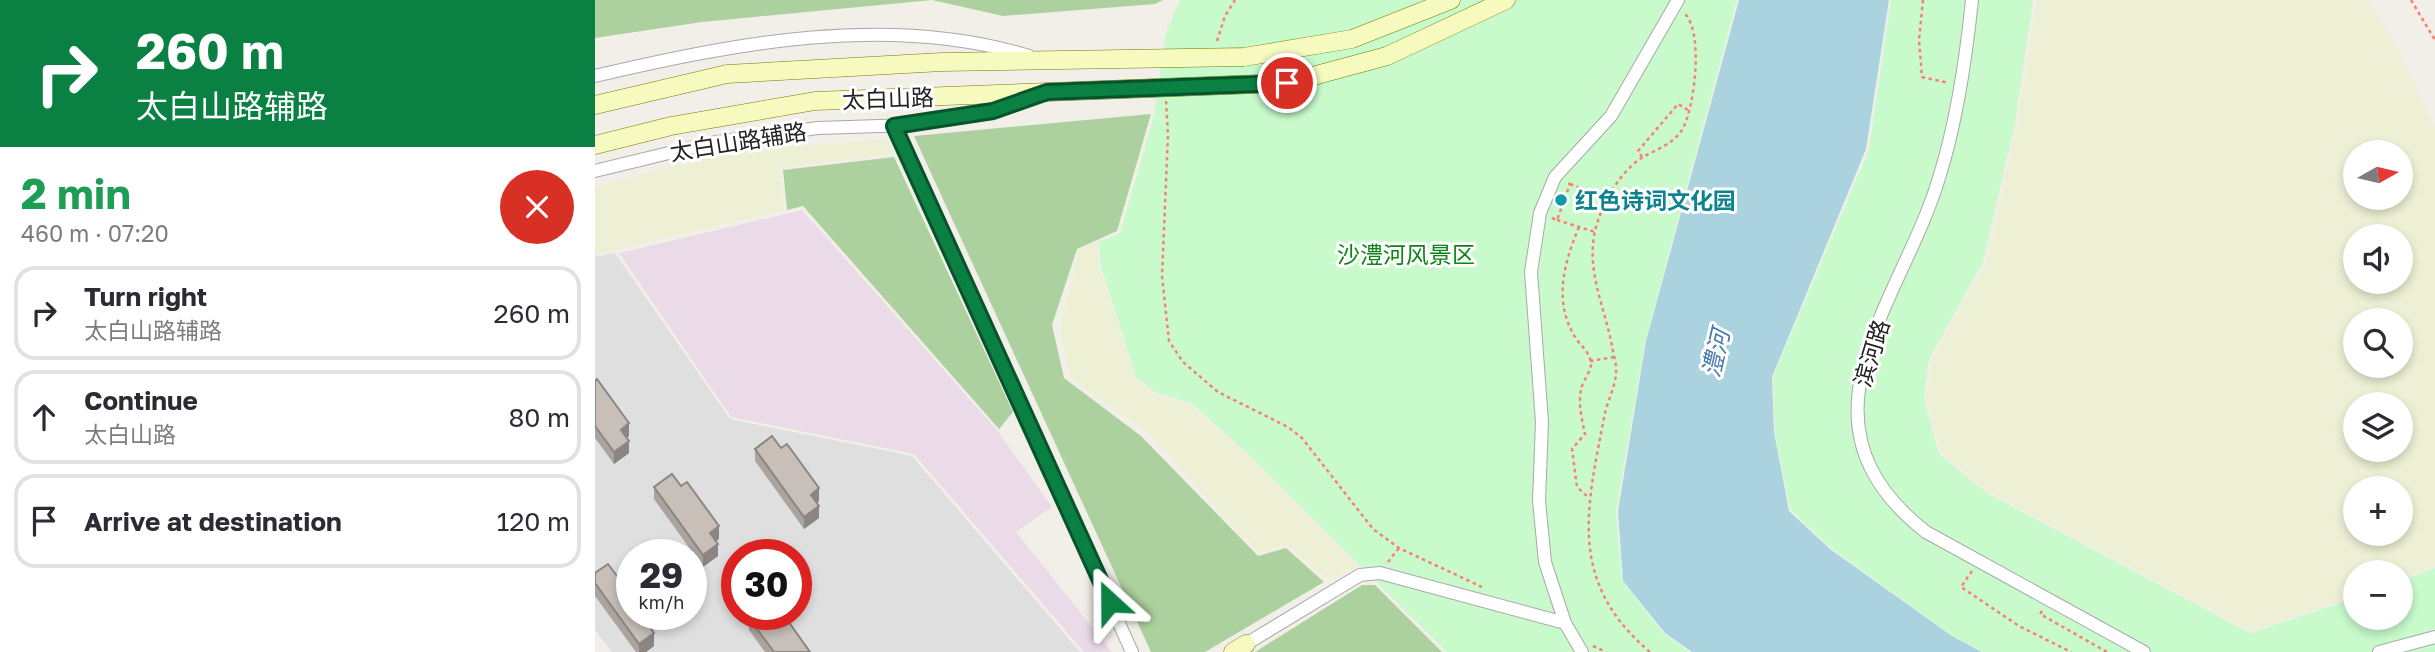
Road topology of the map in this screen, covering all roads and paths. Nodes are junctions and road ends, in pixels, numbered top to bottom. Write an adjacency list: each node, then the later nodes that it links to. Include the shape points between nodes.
1 (1235, 0): 9 (path)
2 (1451, 0): 9 (main road, 太白山路, via 1352,39)
3 (1506, 0): 13 (main road, 太白山路, via 1387,56 1299,79)
4 (1923, 0): 12 (path, via 1922,77)
5 (1972, 0): 12 (street, 滨河路)
6 (2411, 0): 8 (path)
7 (1676, 3): 16 (path, via 1694,30 1695,90); 34 (street, via 1611,116 1555,177 1539,213 1531,272 1542,422 1539,501 1545,562)
8 (2435, 40)
9 (1212, 58): 10 (main road, 太白山路)
10 (1043, 60): 11 (street, via 975,42 907,35 830,36 703,51); 15 (main road, 太白山路, via 727,74)
11 (595, 76)
12 (1959, 85): 30 (street, 滨河路, via 1940,176 1919,237 1870,341 1856,412 1863,447 1884,490 1902,513)
13 (1165, 87): 14 (main road, 太白山路); 29 (path, via 1168,135 1161,276 1169,341 1183,362 1218,392 1302,438 1373,530)
14 (1047, 92): 17 (street, 太白山路辅路, via 993,111); 18 (main road, 太白山路, via 815,101 671,126)
15 (595, 105)
16 (1688, 111): 19 (path, via 1682,131); 19 (path, via 1678,104 1638,151)
17 (894, 126): 20 (street, 太白山路辅路, via 818,128 710,143); 37 (street)
18 (595, 145)
19 (1642, 158): 22 (path)
20 (595, 171)
21 (1570, 184): 22 (path)
22 (1608, 198): 25 (path)
23 (1556, 220): 24 (path)
24 (1579, 227): 25 (path); 27 (path, via 1567,254 1561,289 1574,336)
25 (1595, 232): 26 (path, via 1594,282)
26 (1614, 357): 27 (path); 28 (path, via 1616,372)
27 (1590, 361): 28 (path, via 1581,390 1585,433 1572,449 1577,487)
28 (1590, 499): 39 (path, via 1591,569 1620,621)
29 (1399, 548): 31 (path); 32 (path, via 1468,578 1493,595)
30 (1979, 561): 40 (path, via 1962,587 2019,626); 42 (street, 滨河路)
31 (1380, 573): 32 (street); 36 (street, via 1360,575)
32 (1499, 605): 34 (street)
33 (2042, 611): 41 (path, via 2040,614)
34 (1565, 623): 38 (street)
35 (2435, 637): 43 (street)
36 (1240, 648)
37 (1132, 652)
38 (1582, 652)
39 (1650, 652)
40 (2071, 652)
41 (2107, 652)
42 (2144, 652)
43 (2379, 652)

